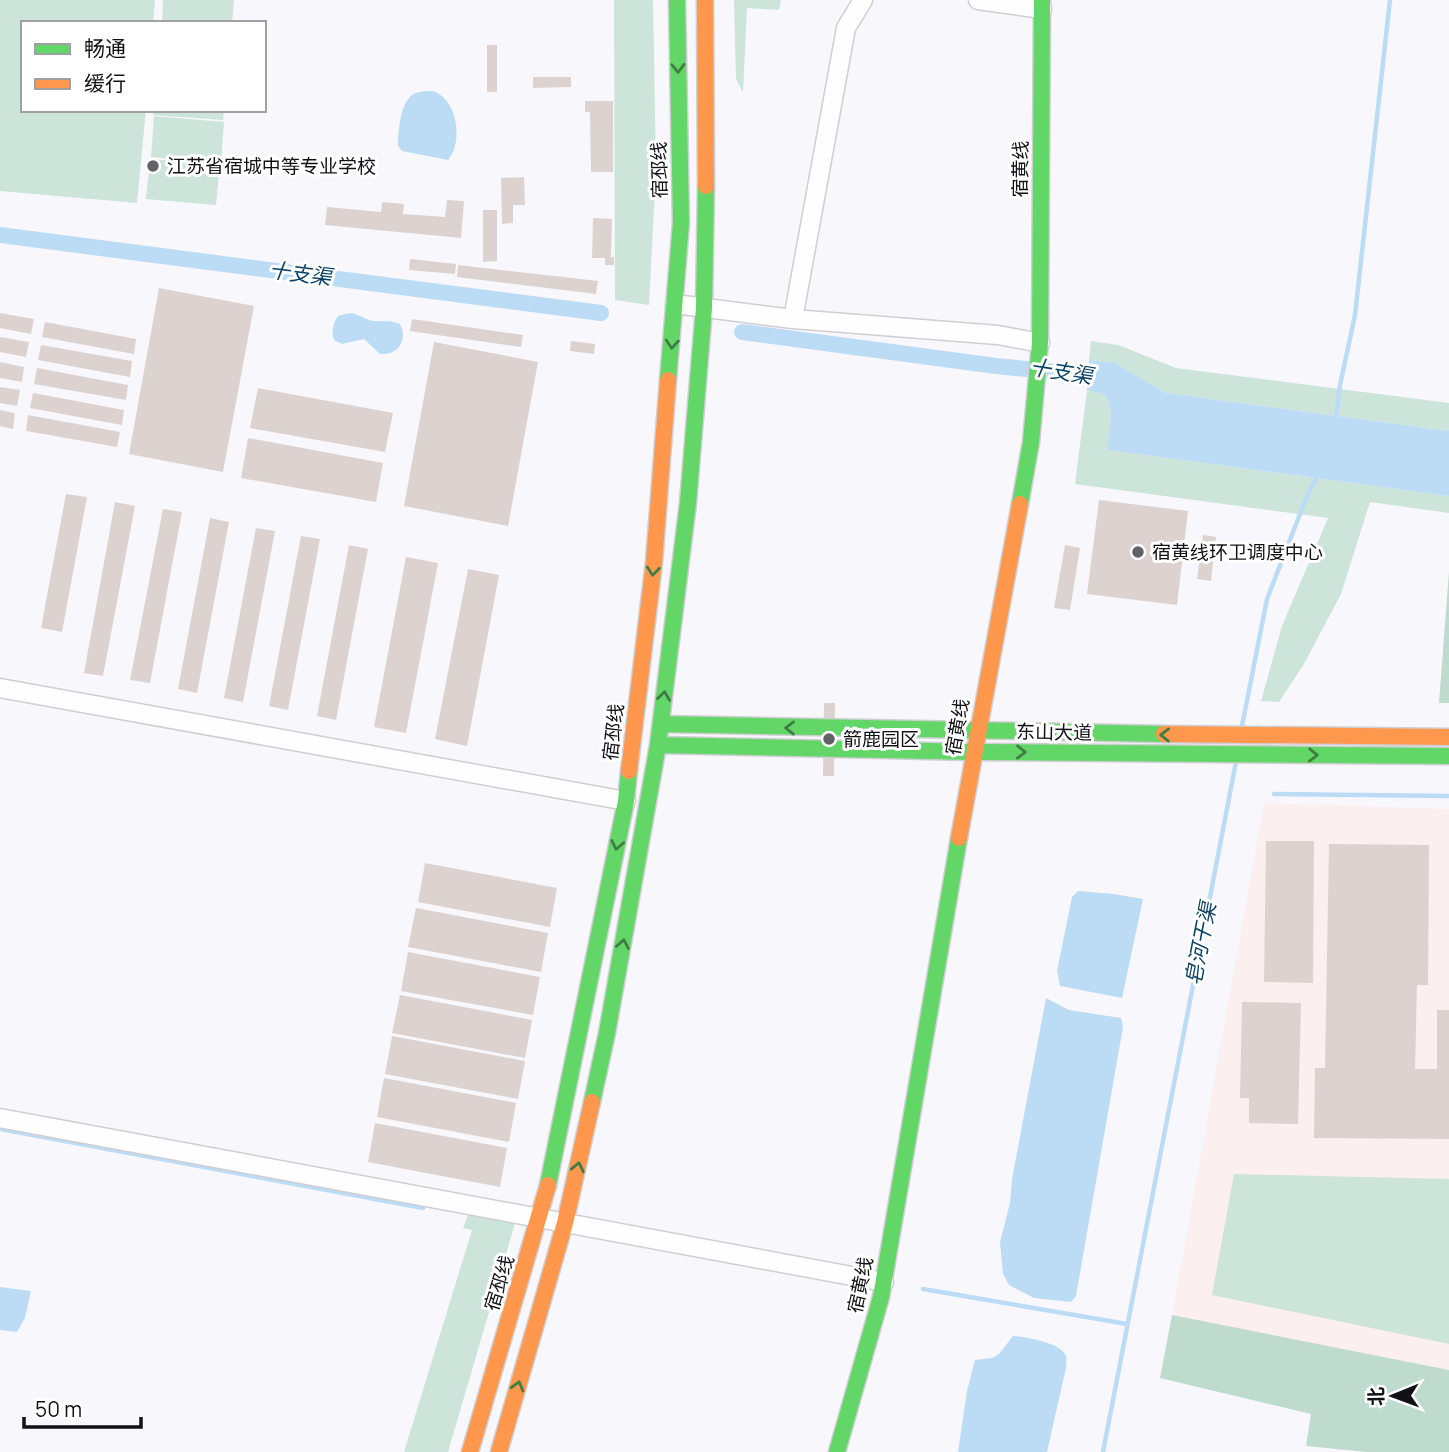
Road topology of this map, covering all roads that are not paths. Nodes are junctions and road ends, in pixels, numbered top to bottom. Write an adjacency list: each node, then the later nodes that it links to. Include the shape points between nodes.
1 (677, 0): 6 (main road, 宿邳线, one-way to 6, via 681,223)
2 (705, 0): 7 (main road)
3 (863, 0): 8 (street, via 846,28)
4 (978, 0): 5 (street)
5 (1042, 4): 9 (main road, 宿黄线)
6 (675, 304): 7 (street); 17 (main road, 宿邳线, one-way to 17, via 654,562)
7 (704, 308): 8 (street); 11 (main road, one-way to 7, via 688,503)
8 (793, 319): 9 (street, via 998,335)
9 (1040, 348): 12 (main road, 宿黄线, via 1031,442)
10 (0, 688): 17 (street)
11 (661, 724): 12 (main road, 东山大道, one-way to 11); 14 (main road)
12 (977, 732): 13 (main road, 东山大道, one-way to 12); 15 (main road, 宿黄线)
13 (1449, 737)
14 (658, 745): 15 (main road, 东山大道); 20 (main road, one-way to 14, via 607,1033)
15 (974, 752): 16 (main road, 东山大道, one-way to 16); 21 (main road, 宿黄线)
16 (1449, 757)
17 (626, 801): 19 (main road, 宿邳线, one-way to 19)
18 (0, 1118): 19 (street)
19 (540, 1218): 20 (street); 22 (main road, 宿邳线)
20 (565, 1223): 21 (street); 23 (main road, one-way to 20)
21 (884, 1282): 24 (main road, 宿黄线)
22 (470, 1452)
23 (499, 1452)
24 (837, 1452)

